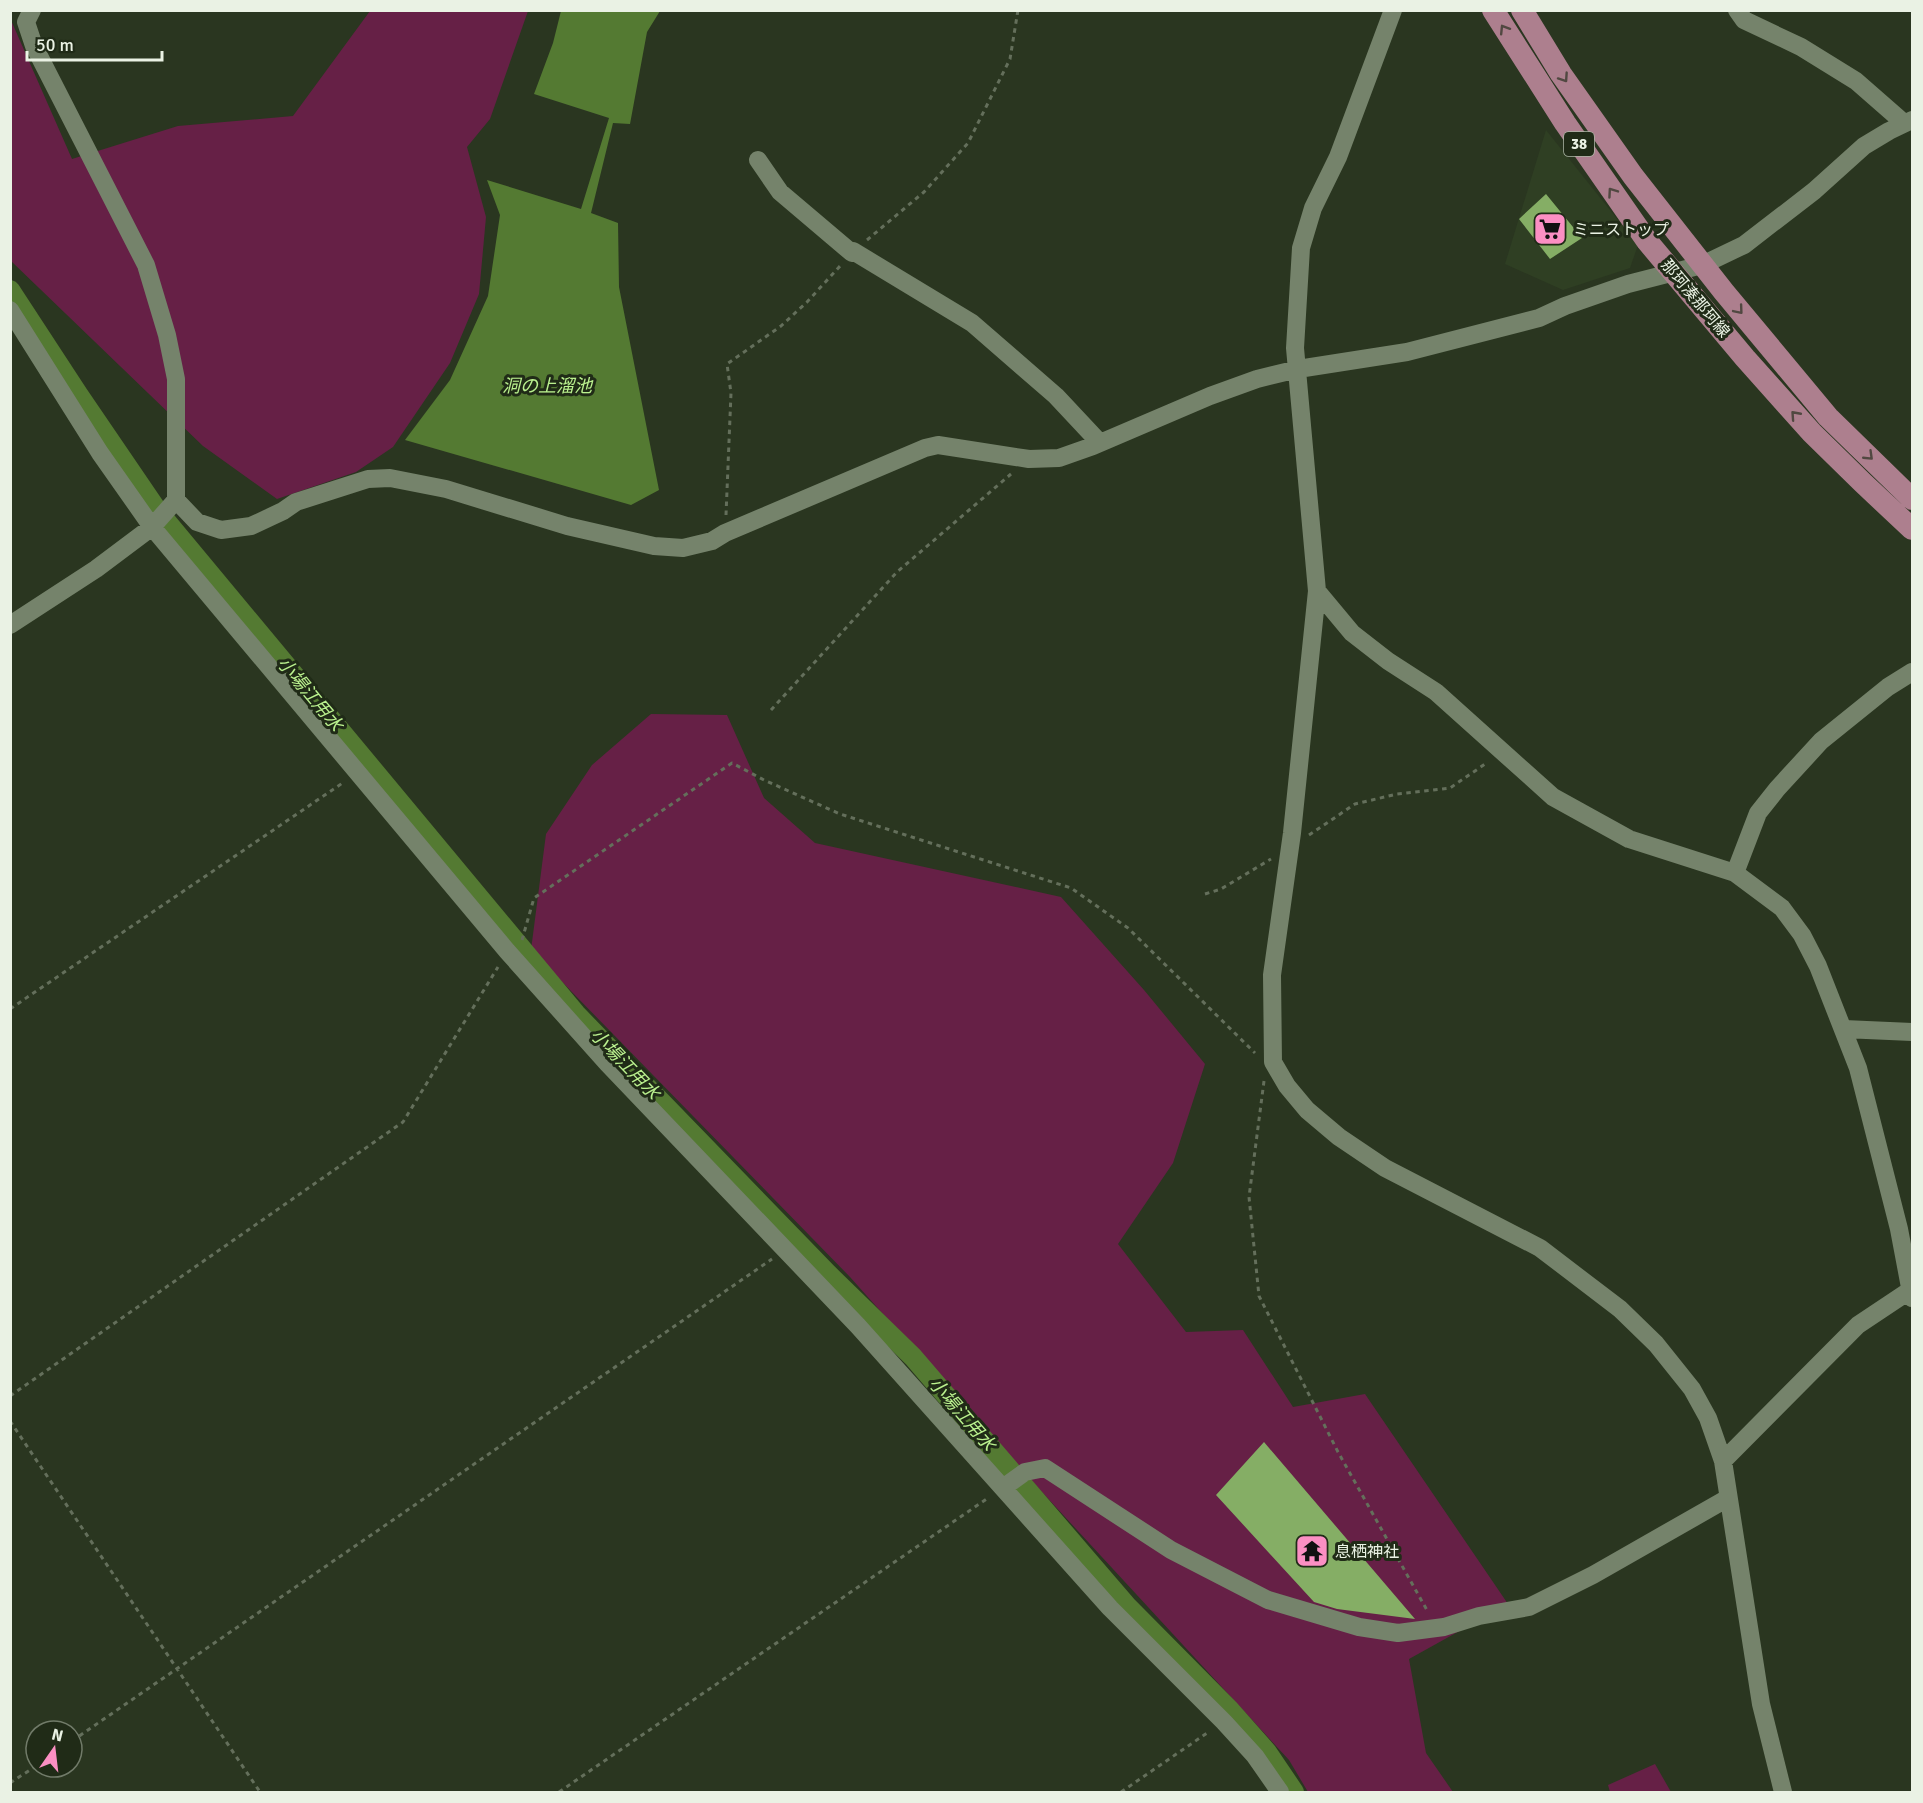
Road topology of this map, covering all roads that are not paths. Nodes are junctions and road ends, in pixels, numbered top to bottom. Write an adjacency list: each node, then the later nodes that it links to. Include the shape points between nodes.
1 (32, 10): 14 (street, via 26,22 34,46 146,265 167,335 176,379)
2 (1393, 10): 11 (street, via 1338,157 1313,208 1301,248 1295,348)
3 (1493, 10): 9 (main road, 那珂湊那珂線 / 38, one-way to 3, via 1611,191)
4 (1522, 10): 8 (main road, 那珂湊那珂線 / 38, one-way to 8, via 1574,93)
5 (1737, 10): 6 (street, via 1744,20 1801,47 1856,81)
6 (1908, 121): 8 (street, via 1864,146 1744,245)
7 (758, 160): 12 (street, via 780,192 852,253 972,323 1056,396)
8 (1702, 265): 9 (street); 13 (main road, 那珂湊那珂線 / 38, one-way to 13, via 1828,417)
9 (1673, 271): 11 (street, via 1539,318 1407,352); 15 (main road, 那珂湊那珂線 / 38, one-way to 9, via 1812,433)
10 (10, 310): 14 (street, via 100,453)
11 (1298, 369): 12 (street, via 1210,396); 16 (street)
12 (1100, 443): 14 (street, via 1059,458 1029,459 951,447 925,448 712,541 683,548 654,546 567,526 446,489 390,478 368,479 296,502 251,526 220,530)
13 (1912, 499)
14 (163, 515): 17 (street, via 96,569); 24 (street, via 358,772 507,951 607,1063)
15 (1912, 529)
16 (1317, 591): 19 (street, via 1352,633 1436,692 1552,797 1629,839); 23 (street, via 1272,975 1269,1063 1307,1110 1339,1137 1385,1168 1540,1248 1620,1309 1656,1344 1692,1389 1708,1418)
17 (10, 626)
18 (1912, 672): 19 (street, via 1821,741 1777,789 1758,813)
19 (1735, 873): 20 (street, via 1782,908 1795,926 1818,966)
20 (1844, 1029): 21 (street); 22 (street, via 1858,1068)
21 (1912, 1032)
22 (1912, 1293): 23 (street, via 1858,1325)
23 (1723, 1461): 25 (street)
24 (1014, 1480): 25 (street, via 1045,1468 1171,1550 1269,1600 1398,1633 1529,1607); 26 (street, via 1110,1608 1224,1722)
25 (1728, 1498): 27 (street, via 1761,1704)
26 (1280, 1792)
27 (1783, 1792)

